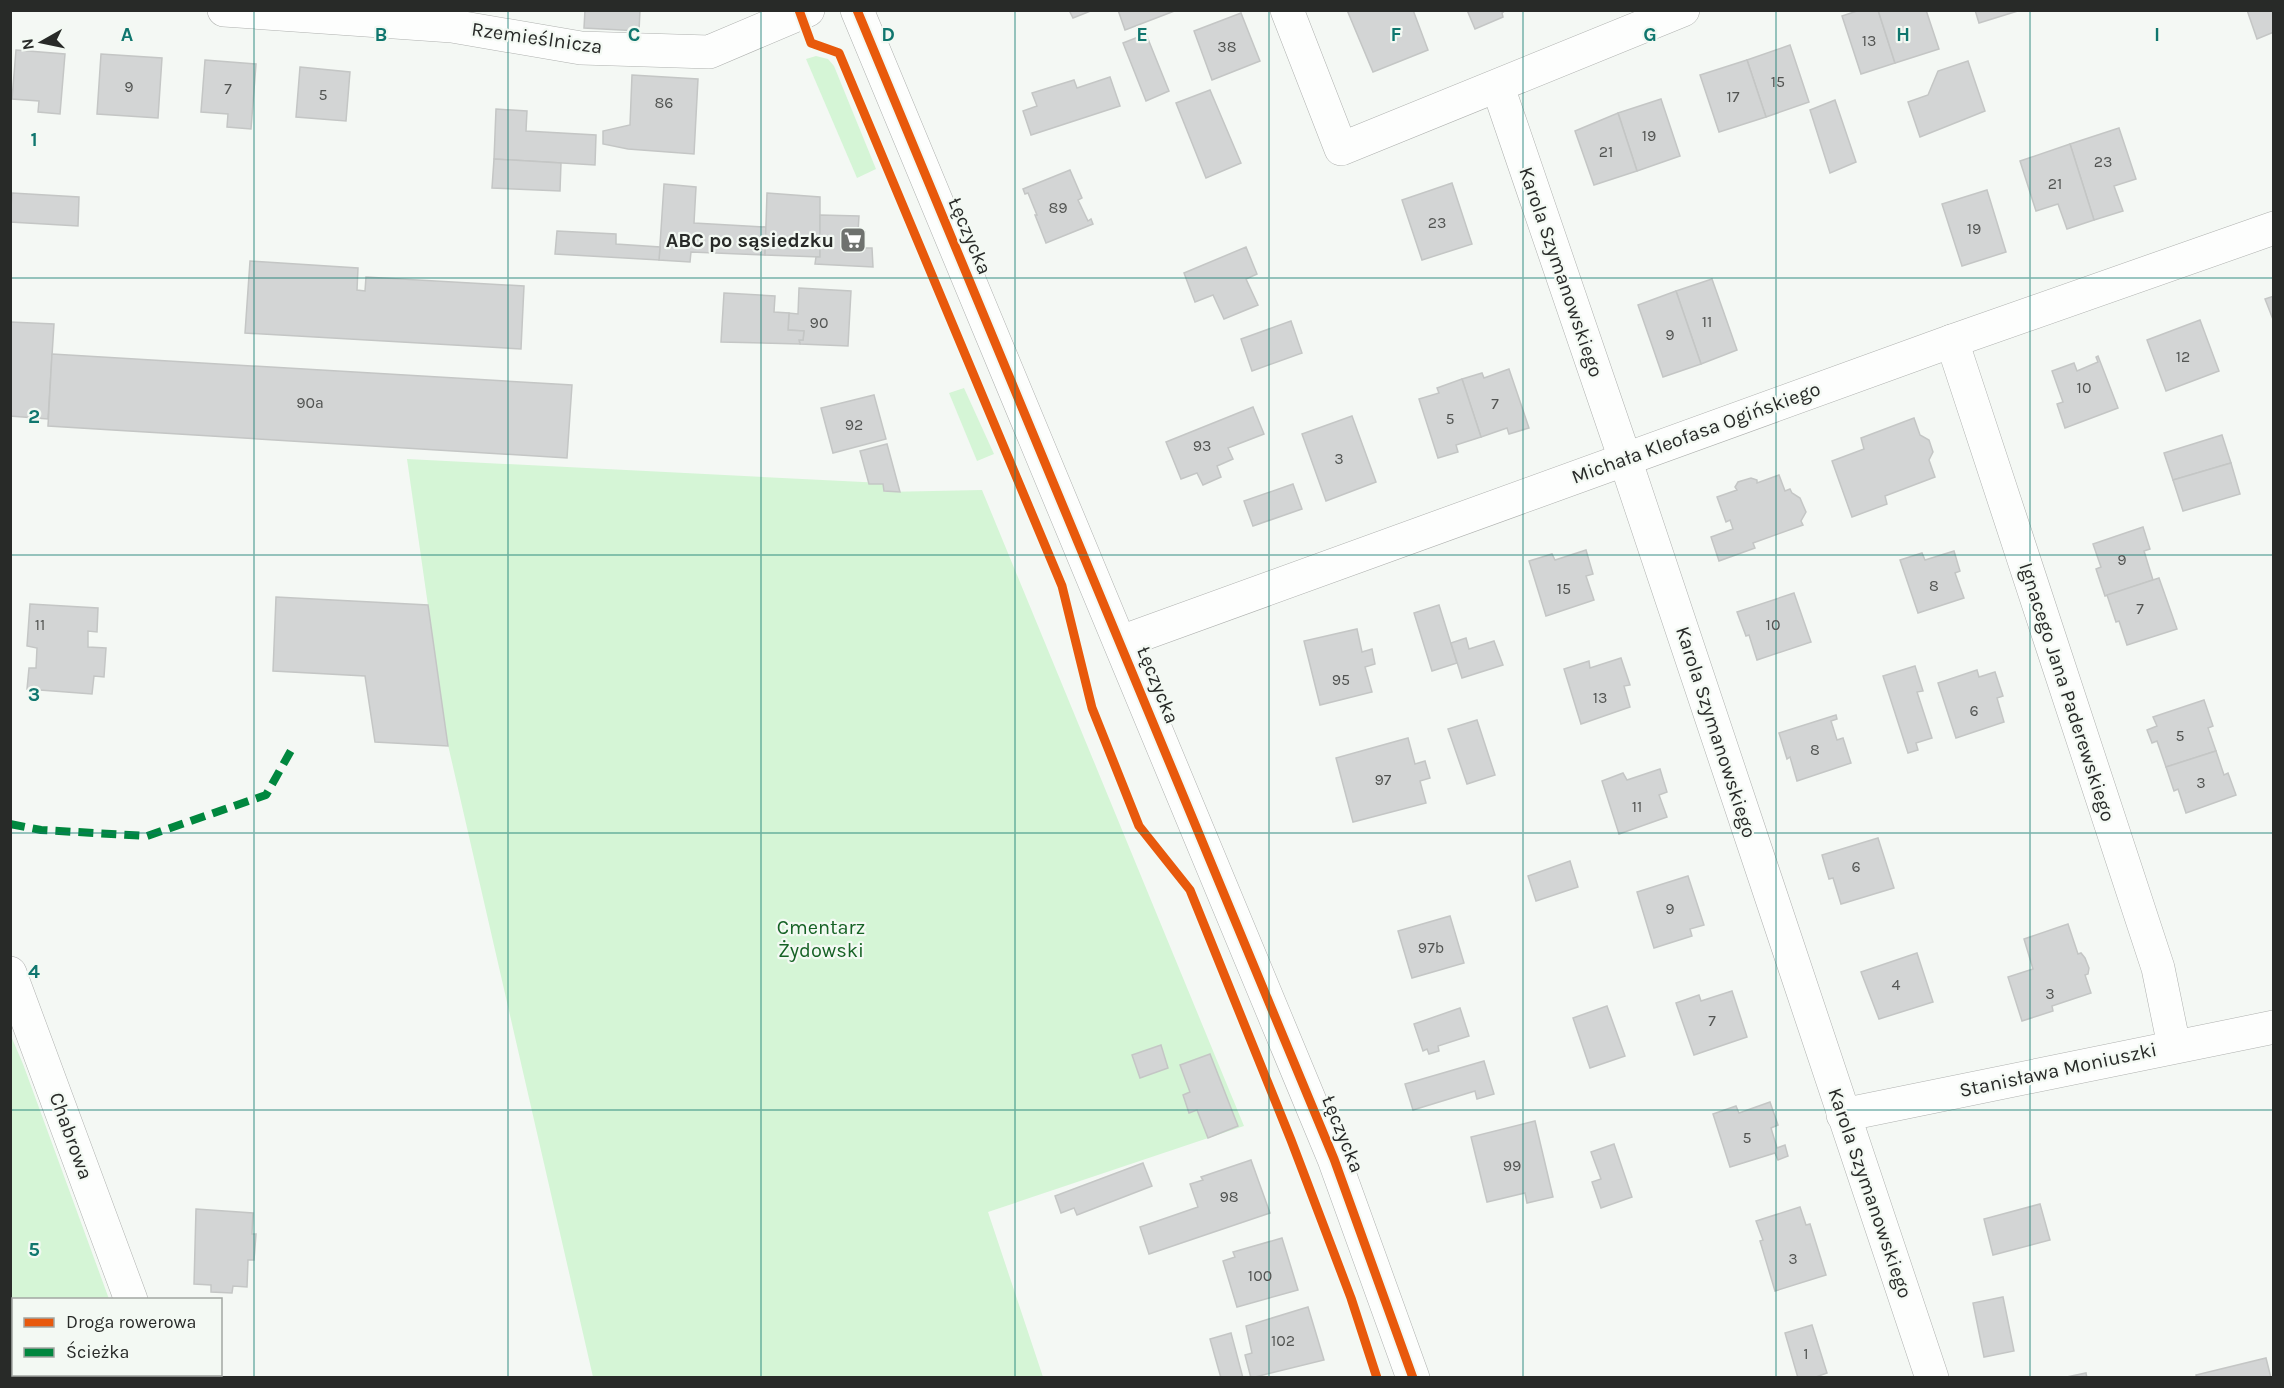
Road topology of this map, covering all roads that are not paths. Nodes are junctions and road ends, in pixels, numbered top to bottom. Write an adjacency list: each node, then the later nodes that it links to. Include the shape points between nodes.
1 (224, 10): 2 (street, Rzemieślnicza, via 452,26 581,48 709,52)
2 (807, 10)
3 (857, 10): 10 (street, Łęczycka)
4 (1287, 10): 6 (street, via 1341,149)
5 (1683, 10): 6 (street)
6 (1498, 87): 9 (street, Karola Szymanowskiego)
7 (2274, 228): 8 (street, Michała Kleofasa Ogińskiego)
8 (1952, 340): 9 (street, Michała Kleofasa Ogińskiego); 13 (street, Ignacego Jana Paderewskiego, via 2158,968)
9 (1625, 459): 10 (street, Michała Kleofasa Ogińskiego); 14 (street, Karola Szymanowskiego)
10 (1121, 642): 16 (street, Łęczycka, via 1334,1159)
11 (10, 973): 15 (street, Chabrowa)
12 (2274, 1027): 13 (street, Stanisława Moniuszki)
13 (2174, 1046): 14 (street, Stanisława Moniuszki)
14 (1843, 1116): 17 (street, Karola Szymanowskiego)
15 (131, 1298)
16 (1413, 1377)
17 (1932, 1377)

